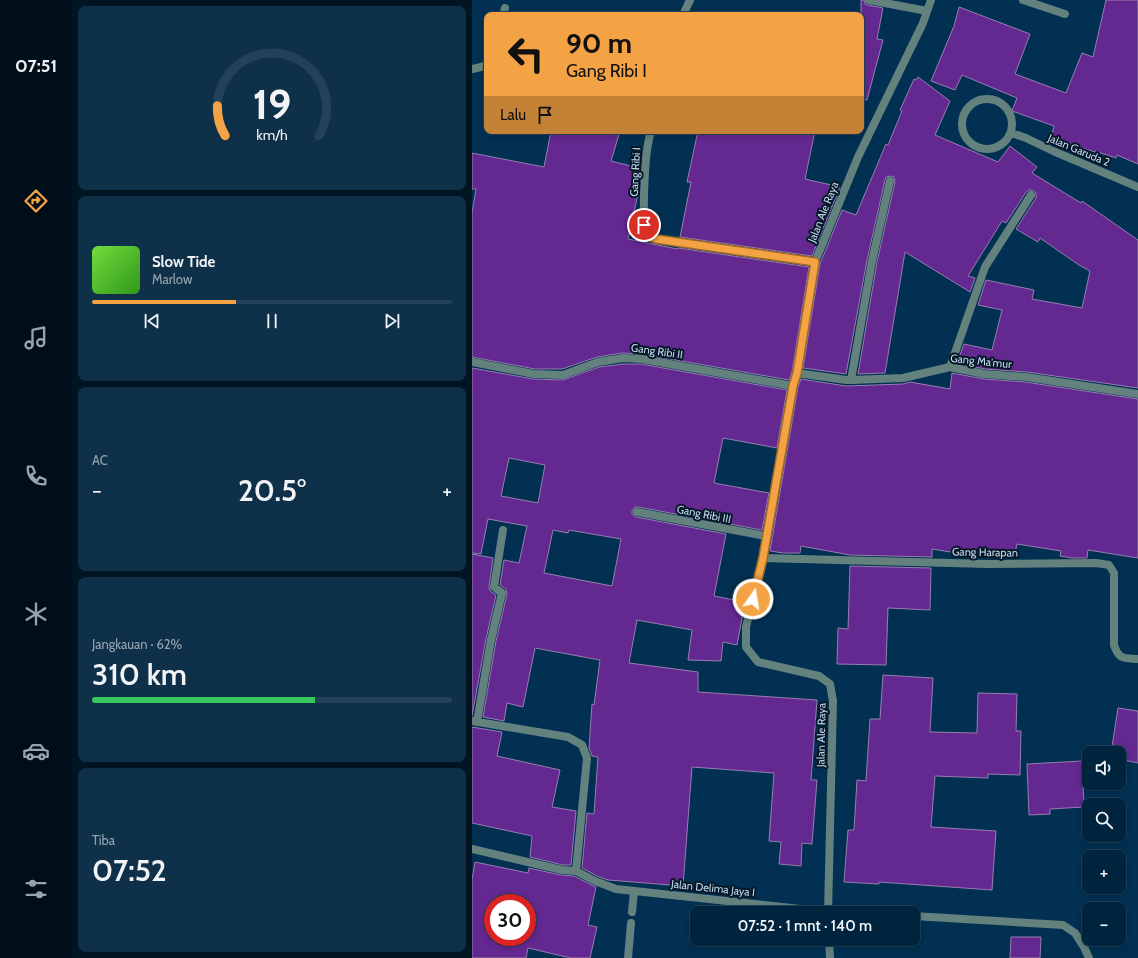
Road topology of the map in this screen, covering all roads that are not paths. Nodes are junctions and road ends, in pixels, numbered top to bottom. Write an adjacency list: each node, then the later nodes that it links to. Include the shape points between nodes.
1 (690, 0): 6 (street)
2 (869, 0): 5 (street)
3 (931, 0): 5 (street, Jalan Ale Raya)
4 (1023, 0): 7 (street)
5 (927, 11): 15 (street, Jalan Ale Raya, via 858,157)
6 (684, 12)
7 (1065, 14)
8 (484, 66): 9 (street)
9 (472, 69)
10 (1012, 133): 10 (street, via 1003,145 989,150 974,147 964,136 961,122 966,108 978,99 993,98 1005,106 1012,118); 13 (street, Jalan Garuda 2)
11 (650, 134): 15 (street, Gang Ribi I, via 645,168 646,235 656,239)
12 (890, 181): 19 (street, via 872,261)
13 (1138, 187)
14 (1031, 195): 17 (street, via 985,267)
15 (815, 262): 18 (street, Jalan Ale Raya)
16 (472, 362): 20 (street, Gang Ribi II, via 534,374 563,375 598,362 623,358 642,359)
17 (950, 367): 19 (street, Gang Ma'mur, via 903,378); 21 (street, Gang Ma'mur, via 984,374 1026,377)
18 (797, 373): 19 (street, Gang Ma'mur); 20 (street, Jalan Ale Raya)
19 (851, 380)
20 (793, 386): 24 (street, Jalan Ale Raya)
21 (1138, 394)
22 (637, 512): 24 (street, Gang Ribi III)
23 (502, 530): 27 (street, via 494,587 502,593)
24 (766, 536): 25 (street, Jalan Ale Raya)
25 (763, 558): 26 (street, Gang Harapan, via 1109,565 1114,572 1114,645 1117,654 1122,658); 32 (street, Jalan Ale Raya, via 746,627 746,648 758,662 819,676 830,684 833,701)
26 (1138, 659)
27 (475, 721): 29 (street, via 568,737 582,745 587,758)
28 (472, 849): 29 (street, Jalan Delima Jaya I)
29 (576, 871): 30 (street, Jalan Delima Jaya I, via 606,886)
30 (634, 891): 31 (street, Jalan Delima Jaya I); 33 (street)
31 (773, 906)
32 (828, 906)
33 (632, 912)
34 (920, 916): 39 (street, via 1063,925 1075,933)
35 (631, 923): 37 (street)
36 (829, 946): 38 (street)
37 (628, 958)
38 (830, 958)
39 (1089, 958)

